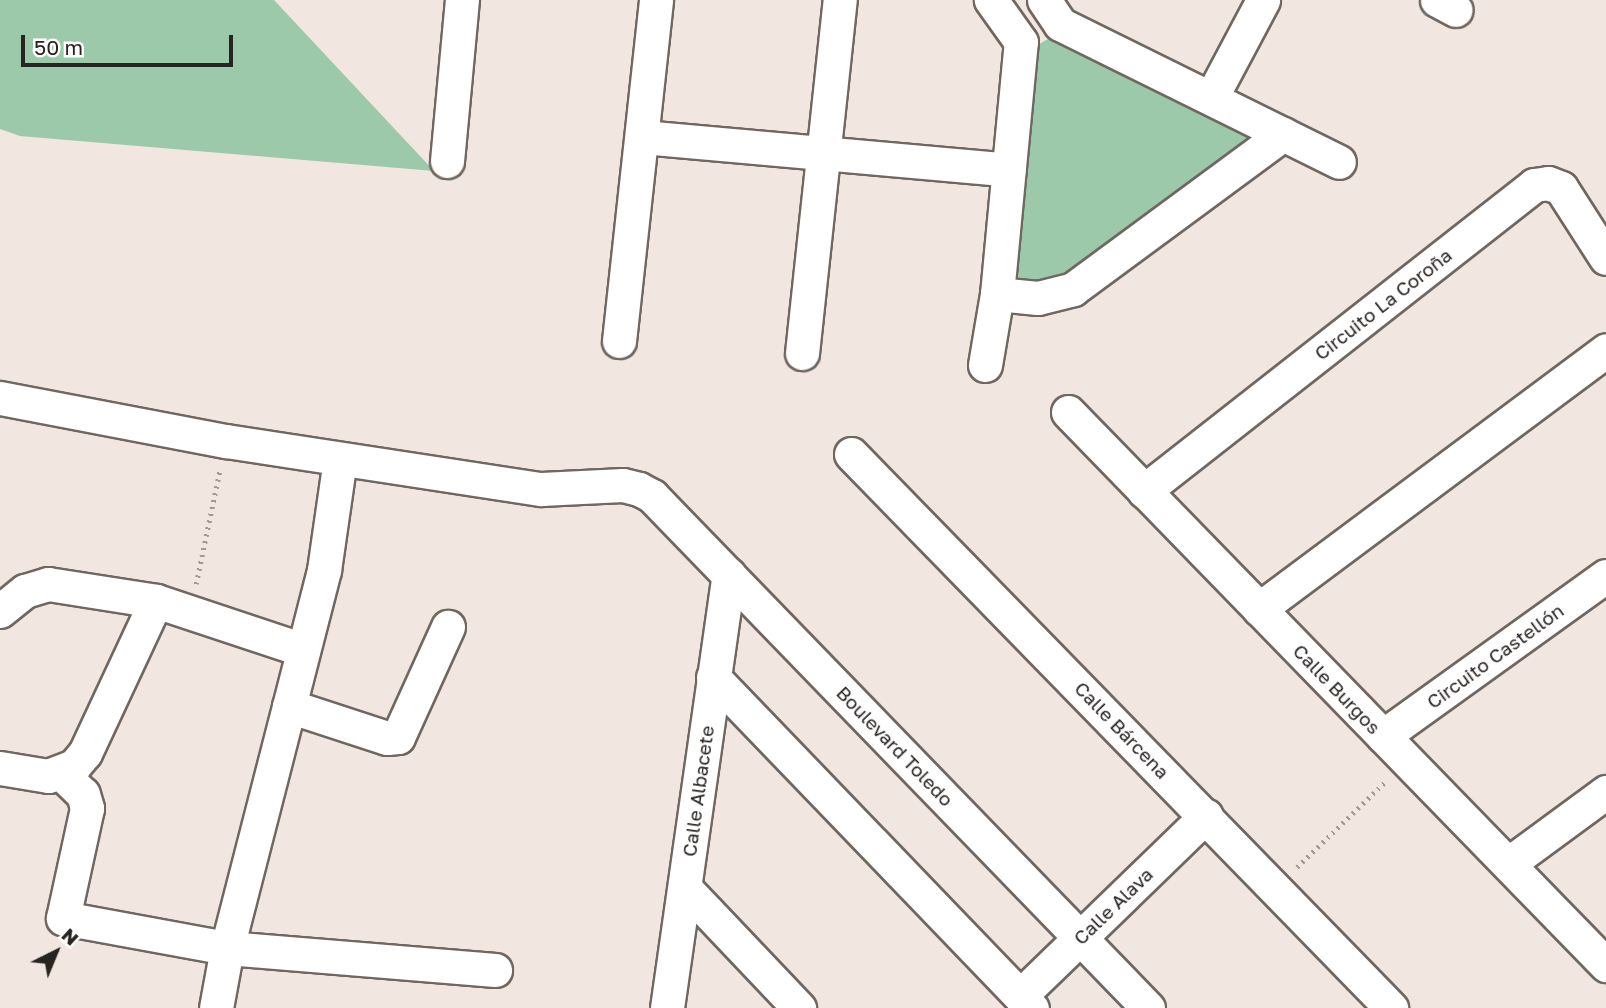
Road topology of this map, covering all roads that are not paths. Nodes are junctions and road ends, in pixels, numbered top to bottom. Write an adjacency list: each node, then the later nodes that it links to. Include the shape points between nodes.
1 (462, 0): 12 (street)
2 (656, 0): 10 (street)
3 (840, 0): 11 (street)
4 (991, 0): 7 (street)
5 (1264, 0): 8 (street)
6 (1052, 12): 7 (street); 8 (street)
7 (1021, 42): 14 (street)
8 (1212, 99): 9 (street)
9 (1283, 134): 13 (street); 16 (street, via 1073,289 1038,298)
10 (642, 137): 11 (street); 17 (street)
11 (824, 153): 14 (street); 19 (street)
12 (447, 161)
13 (1339, 162)
14 (1009, 170): 16 (street)
15 (1606, 258): 25 (street, Circuito La Coroña, via 1561,188 1548,183 1534,185)
16 (997, 294): 20 (street)
17 (618, 341)
18 (1606, 350): 29 (street)
19 (802, 354)
20 (985, 365)
21 (0, 398): 24 (street)
22 (1068, 412): 25 (street, Calle Burgos)
23 (851, 453): 39 (street, Calle Bárcena)
24 (340, 459): 26 (street, Boulevard Toledo, via 541,489 624,485 639,489 652,496); 32 (street, via 324,570)
25 (1144, 491): 29 (street, Calle Burgos)
26 (729, 574): 33 (street, Calle Albacete); 42 (street, Boulevard Toledo)
27 (1606, 576): 35 (street, Circuito Castellón)
28 (156, 601): 30 (street, via 35,585); 32 (street); 37 (street, via 85,753)
29 (1259, 609): 35 (street, Calle Burgos)
30 (0, 611)
31 (448, 627): 34 (street, via 398,737 387,738)
32 (303, 650): 34 (street)
33 (713, 677): 41 (street, Calle Albacete); 46 (street)
34 (289, 706): 43 (street)
35 (1383, 736): 40 (street, Calle Burgos)
36 (0, 768): 37 (street, via 32,775)
37 (61, 773): 43 (street, via 83,794 87,808 62,918)
38 (1606, 792): 40 (street)
39 (1206, 816): 42 (street, Calle Alava); 51 (street, Calle Bárcena)
40 (1508, 864): 44 (street, Calle Burgos)
41 (685, 888): 48 (street, Calle Albacete); 49 (street)
42 (1080, 937): 46 (street, Calle Alava); 50 (street, Boulevard Toledo)
43 (227, 948): 45 (street); 47 (street)
44 (1606, 965)
45 (495, 970)
46 (1026, 1002)
47 (216, 1008)
48 (667, 1008)
49 (799, 1008)
50 (1148, 1008)
51 (1391, 1008)

